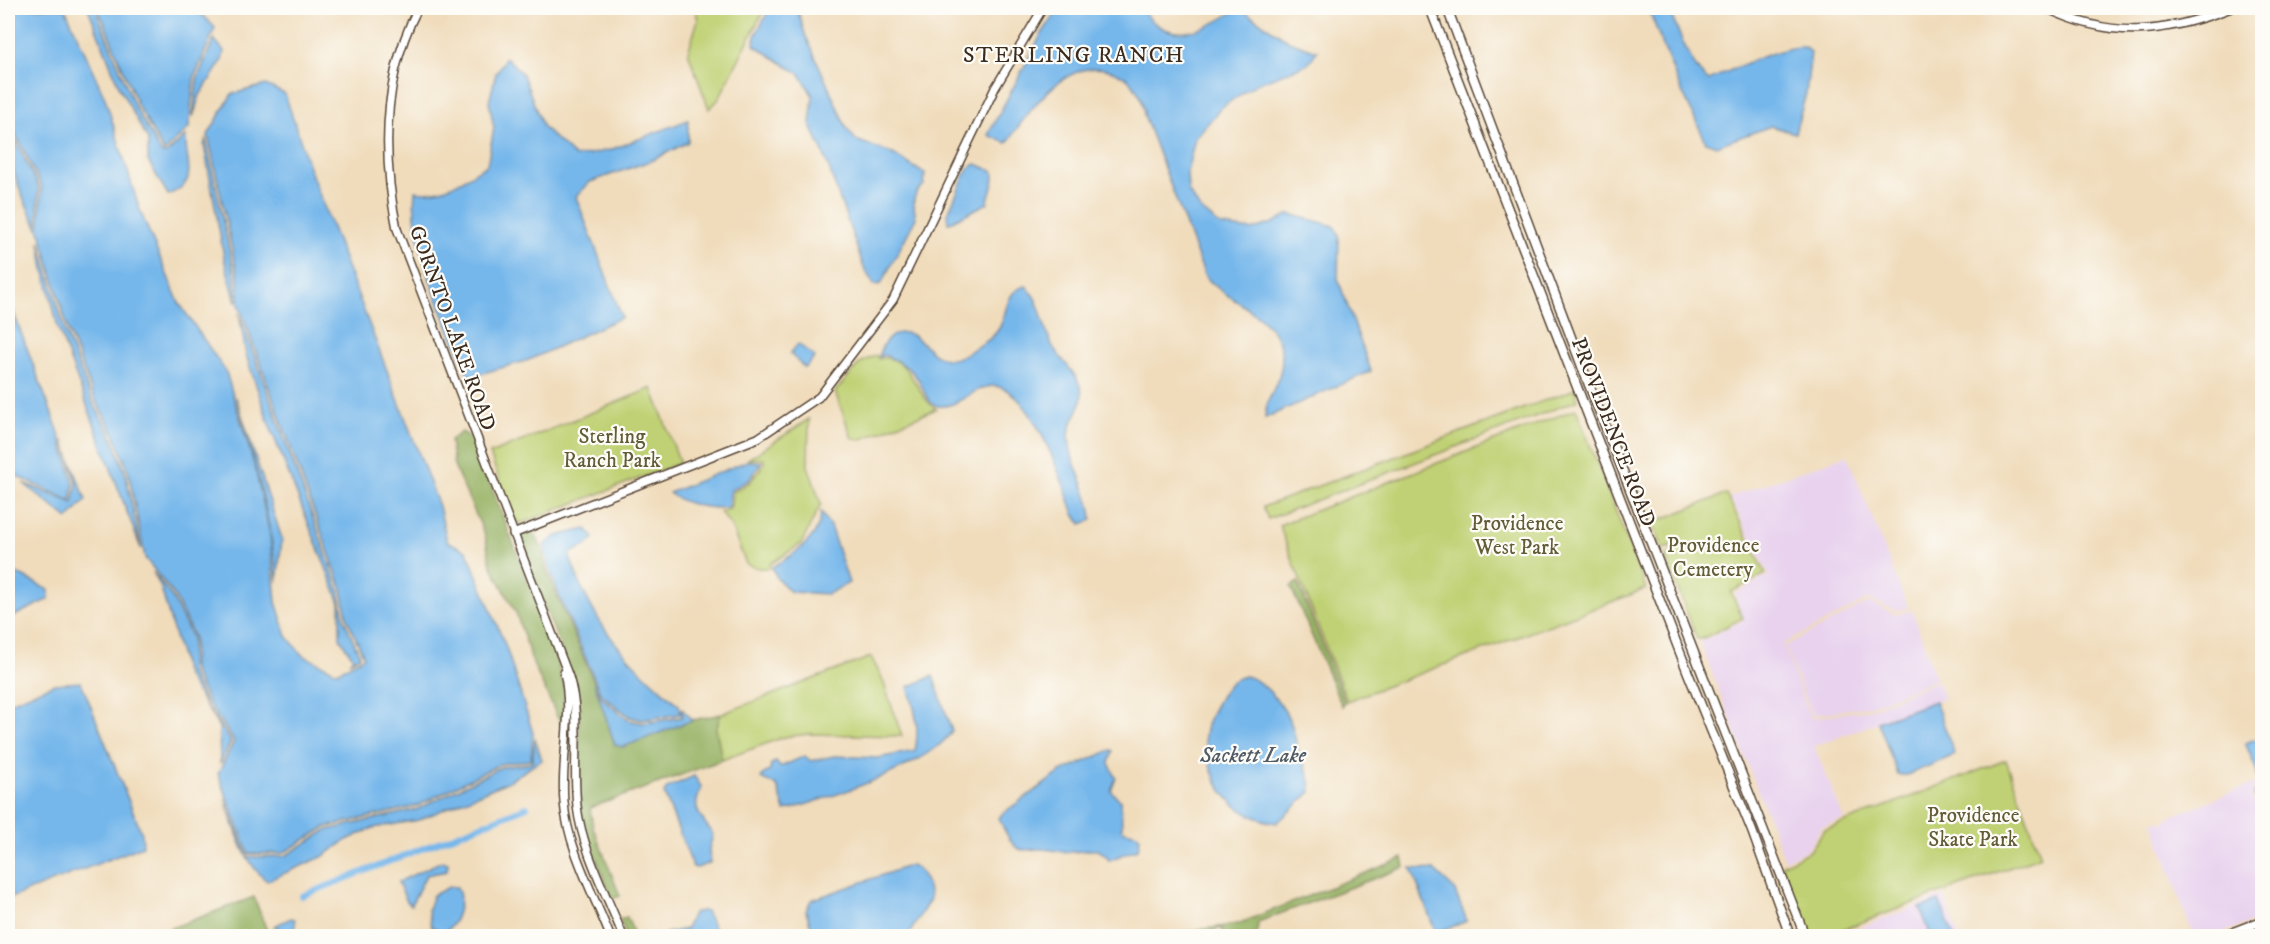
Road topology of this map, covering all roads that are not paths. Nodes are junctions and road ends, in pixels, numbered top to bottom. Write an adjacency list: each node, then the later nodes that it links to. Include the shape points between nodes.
1 (418, 8): 9 (street, GORNTO LAKE ROAD, via 400,56 388,113 387,157 394,213 403,249)
2 (1043, 8): 9 (street, via 995,88 893,300 819,397 758,438)
3 (1430, 8): 8 (main road, PROVIDENCE ROAD)
4 (1447, 8): 7 (main road, PROVIDENCE ROAD)
5 (2046, 8): 6 (street, via 2099,26 2160,30)
6 (2231, 8)
7 (1468, 64): 8 (main road); 15 (main road, PROVIDENCE ROAD)
8 (1455, 69): 14 (main road, PROVIDENCE ROAD)
9 (513, 534): 10 (street, GORNTO LAKE ROAD)
10 (558, 651): 12 (street, GORNTO LAKE ROAD, via 567,694 563,790 566,819); 13 (street, GORNTO LAKE ROAD, via 575,700 580,821)
11 (2262, 921): 16 (main road)
12 (610, 936)
13 (623, 936)
14 (1790, 936)
15 (1805, 936)
16 (2223, 936)

